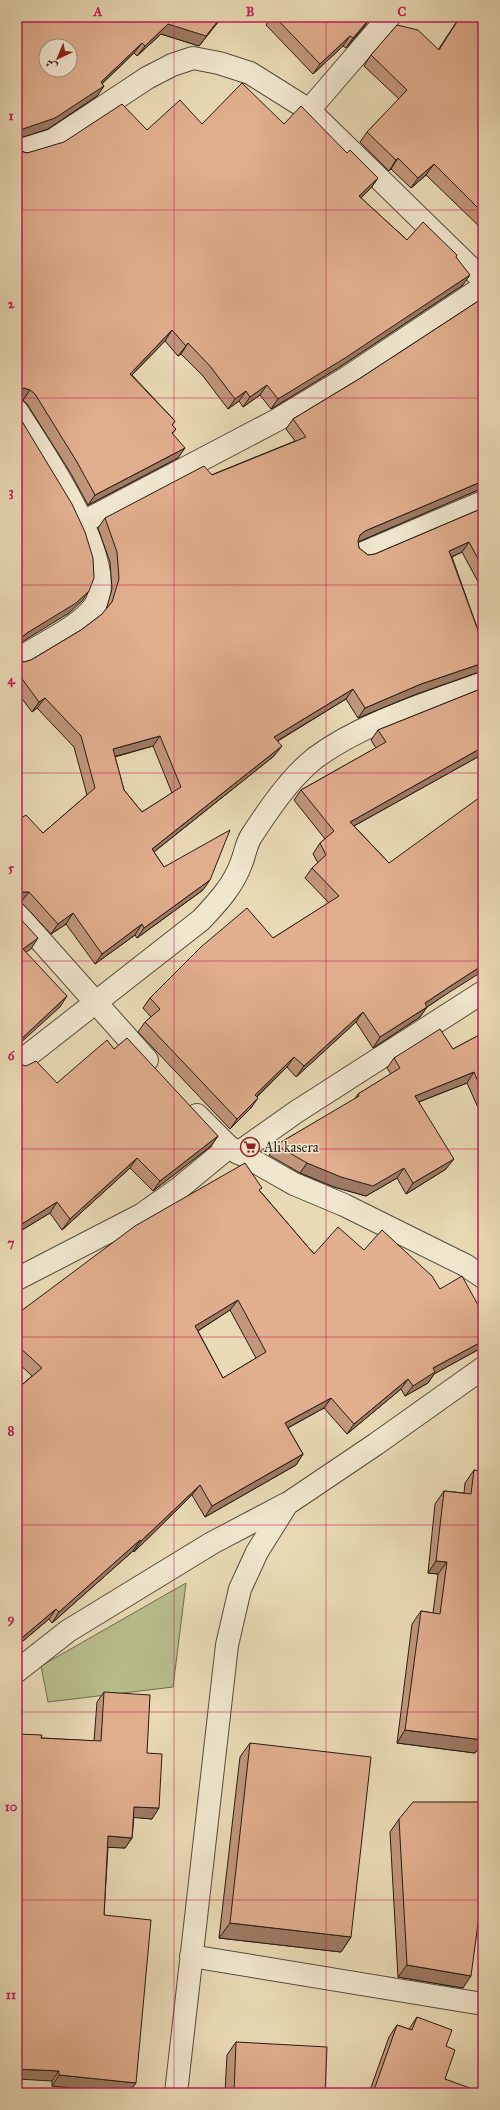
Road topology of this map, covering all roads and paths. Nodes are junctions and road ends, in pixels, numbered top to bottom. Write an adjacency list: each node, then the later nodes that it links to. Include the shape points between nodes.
1 (389, 17): 2 (street)
2 (309, 110): 3 (street, via 250,73 219,62 193,58 147,78 54,140); 4 (street)
3 (17, 151)
4 (483, 280)
5 (483, 287): 8 (street, via 345,379 277,420)
6 (17, 411): 8 (street)
7 (483, 502): 9 (street)
8 (83, 522): 10 (street, via 97,561 99,599 85,616)
9 (363, 553)
10 (17, 660)
11 (483, 683): 14 (street, via 382,722 342,741 315,759 298,774 250,837 241,865 222,898 201,920)
12 (17, 914): 14 (street)
13 (483, 992): 18 (street)
14 (95, 1004): 15 (street); 16 (street)
15 (17, 1064)
16 (159, 1074)
17 (181, 1098): 18 (street)
18 (233, 1150): 19 (street, via 294,1184 344,1205 465,1265); 20 (street, via 141,1215)
19 (483, 1277)
20 (17, 1279)
21 (483, 1368): 22 (street)
22 (287, 1504): 23 (street, via 212,1543 68,1631); 24 (street, via 257,1552 240,1589 227,1645)
23 (17, 1671)
24 (191, 1956): 25 (street); 26 (street)
25 (483, 2004)
26 (176, 2093)

